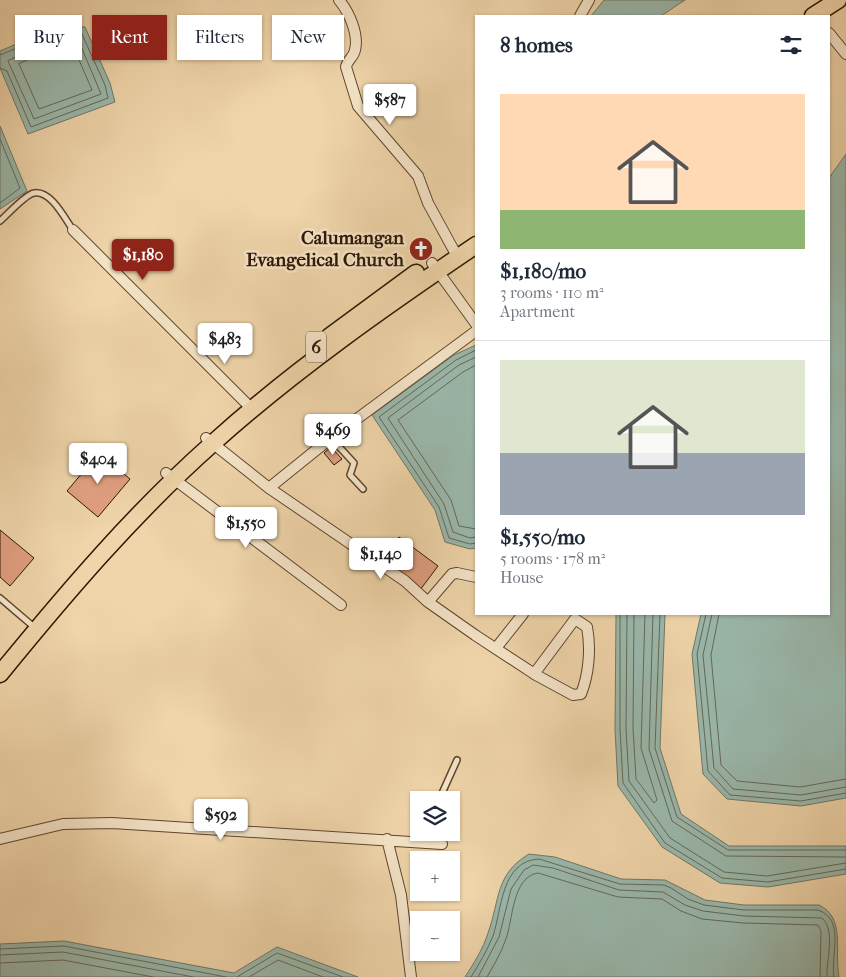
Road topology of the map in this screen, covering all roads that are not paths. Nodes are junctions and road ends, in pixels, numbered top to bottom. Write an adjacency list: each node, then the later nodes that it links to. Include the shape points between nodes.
1 (339, 0): 14 (street, via 349,17 356,40 355,51 346,67 358,106 418,176 424,195)
2 (589, 0): 5 (street)
3 (838, 0): 6 (highway)
4 (846, 5): 7 (highway)
5 (581, 15)
6 (819, 15)
7 (821, 15)
8 (830, 34): 9 (street)
9 (846, 54)
10 (0, 220): 11 (lane, via 31,194 42,194 51,200)
11 (73, 230): 18 (street)
12 (475, 234): 14 (highway)
13 (475, 245): 14 (highway)
14 (455, 253): 15 (highway)
15 (435, 267): 16 (street); 18 (highway)
16 (475, 323)
17 (475, 332): 19 (street)
18 (244, 401): 20 (highway)
19 (331, 438): 22 (street); 23 (lane, via 354,463 350,475)
20 (209, 440): 21 (highway); 22 (street)
21 (170, 477): 27 (street); 30 (highway); 30 (highway, via 137,502 102,540)
22 (269, 488): 26 (street, via 406,581)
23 (363, 490)
24 (475, 577): 26 (street, via 452,574)
25 (0, 598): 30 (lane)
26 (428, 602): 31 (street)
27 (341, 605)
28 (522, 615): 31 (street)
29 (571, 616): 34 (street); 34 (street, via 585,625 588,632 588,662 581,694 573,695)
30 (34, 626): 32 (highway); 33 (highway)
31 (496, 648): 34 (street)
32 (0, 660)
33 (0, 674)
34 (534, 674)
35 (457, 760): 36 (lane)
36 (443, 791)
37 (0, 839): 38 (street, via 63,824 112,823)
38 (387, 839): 39 (street); 41 (street, via 401,896)
39 (414, 842): 40 (street)
40 (442, 844)
41 (412, 977)

